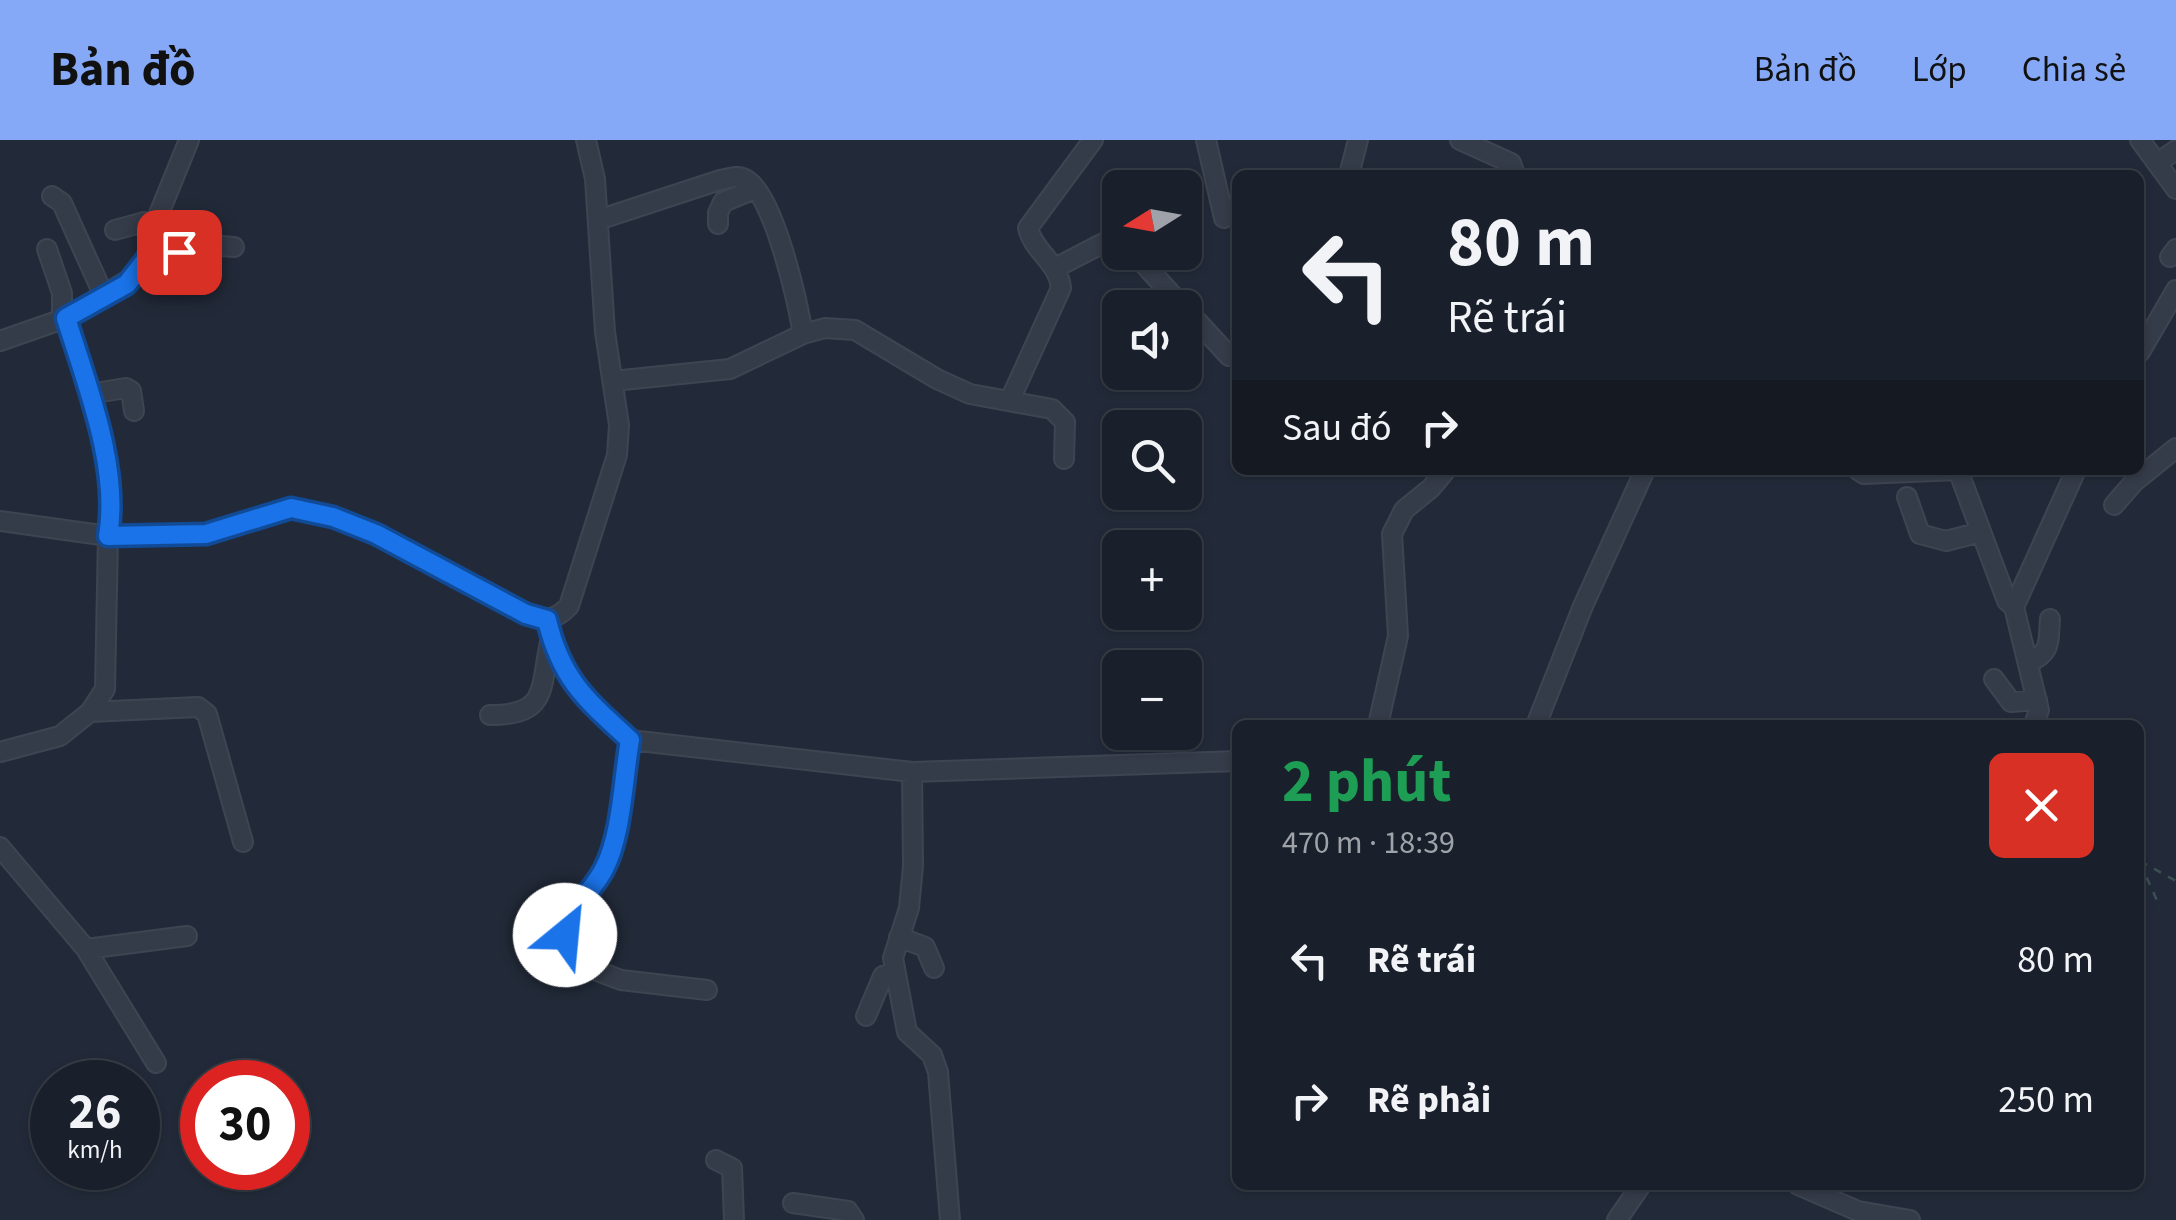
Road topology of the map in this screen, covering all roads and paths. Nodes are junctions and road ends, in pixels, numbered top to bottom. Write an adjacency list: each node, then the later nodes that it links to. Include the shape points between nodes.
1 (189, 140): 19 (street)
2 (586, 140): 16 (street)
3 (1093, 140): 24 (street, via 1028,228)
4 (1206, 140): 15 (street)
5 (1358, 140): 10 (street)
6 (1460, 140): 11 (street)
7 (2141, 140): 9 (street)
8 (2176, 150): 9 (street)
9 (2157, 163): 13 (street)
10 (1350, 170)
11 (1513, 170)
12 (755, 189): 16 (street, via 740,176); 17 (street, via 723,202); 31 (street, via 794,282)
13 (2176, 189)
14 (52, 196): 28 (street, via 62,203)
15 (1224, 218)
16 (598, 220): 35 (street)
17 (718, 224)
18 (114, 230): 19 (street, via 144,222)
19 (152, 231): 23 (street)
20 (1102, 242): 24 (street)
21 (234, 247): 23 (street)
22 (48, 250): 29 (street)
23 (147, 258): 28 (street, via 127,284)
24 (1056, 268): 37 (street, via 1061,288)
25 (1149, 270): 26 (street)
26 (1168, 290)
27 (2176, 290): 33 (street)
28 (104, 296): 29 (street)
29 (64, 318): 32 (street); 36 (street)
30 (1202, 327): 34 (street)
31 (803, 334): 35 (street, via 730,368); 37 (street, via 855,330 936,379 970,394)
32 (0, 341)
33 (2144, 345)
34 (1229, 356)
35 (613, 381): 54 (street, via 617,455 569,606)
36 (89, 394): 38 (street, via 126,388); 51 (street, via 108,472)
37 (1010, 400): 40 (street, via 1052,409 1066,422)
38 (134, 410)
39 (2176, 448): 41 (street)
40 (1064, 459)
41 (2144, 474)
42 (1442, 475): 60 (street, via 1404,510 1392,534 1398,636)
43 (1643, 475): 61 (street)
44 (1960, 475): 50 (street)
45 (2074, 475): 52 (street)
46 (2143, 475): 48 (street)
47 (1907, 497): 50 (street, via 1920,534 1946,540)
48 (2114, 505)
49 (0, 521): 51 (street)
50 (1981, 532): 52 (street)
51 (108, 536): 54 (street, via 206,534 291,508 376,534); 58 (street, via 105,689)
52 (2014, 607): 55 (street)
53 (2050, 619): 55 (street, via 2048,648)
54 (549, 628): 59 (street, via 532,708); 63 (street, via 570,680)
55 (2028, 663): 57 (street)
56 (1994, 679): 57 (street, via 2011,702)
57 (2037, 700): 62 (street)
58 (90, 712): 64 (street, via 60,736); 67 (street, via 198,707 207,714)
59 (490, 715)
60 (1379, 720)
61 (1538, 720)
62 (2036, 720)
63 (630, 740): 66 (street); 78 (street, via 605,868 568,918 565,935 592,969 621,980)
64 (0, 752)
65 (1232, 761): 66 (street)
66 (912, 772): 74 (street, via 909,908)
67 (243, 842)
68 (0, 847): 75 (street)
69 (2144, 864): 71 (path)
70 (2144, 871): 72 (path)
71 (2176, 881)
72 (2160, 906)
73 (187, 936): 75 (street)
74 (899, 937): 76 (street, via 924,947); 77 (street)
75 (86, 949): 80 (street)
76 (934, 968)
77 (895, 970): 79 (street, via 883,976); 88 (street, via 907,1032 932,1056 938,1072)
78 (707, 990)
79 (866, 1016)
80 (154, 1060)
81 (716, 1160): 86 (street, via 732,1168)
82 (1638, 1190): 89 (street)
83 (1808, 1190): 85 (street)
84 (793, 1203): 87 (street, via 848,1211)
85 (1860, 1216): 90 (street)
86 (734, 1220)
87 (854, 1220)
88 (950, 1220)
89 (1617, 1220)
90 (1910, 1220)

